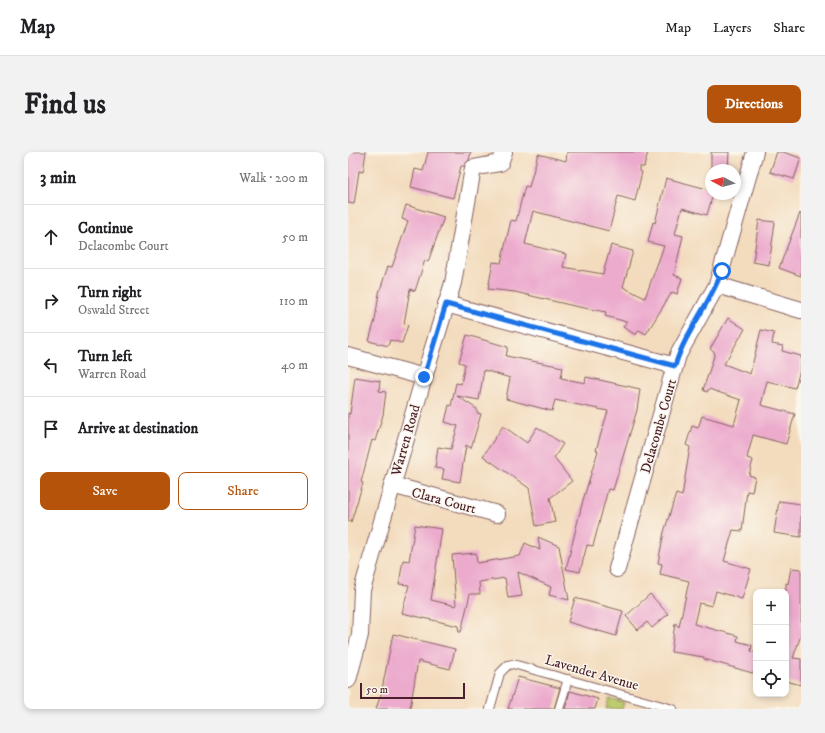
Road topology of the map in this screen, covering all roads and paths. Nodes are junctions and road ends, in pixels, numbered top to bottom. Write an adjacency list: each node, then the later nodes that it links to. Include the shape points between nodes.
1 (504, 152): 4 (street, Warren Road, via 500,163 473,168 453,283)
2 (755, 152): 3 (street, Delacombe Court)
3 (716, 285): 5 (street); 7 (street, Delacombe Court, via 681,348)
4 (446, 304): 7 (street); 8 (street, Warren Road)
5 (801, 310)
6 (348, 356): 8 (street)
7 (675, 366): 11 (street, Delacombe Court)
8 (424, 377): 9 (street, Warren Road)
9 (392, 485): 10 (street, Clara Court); 13 (street, Warren Road, via 362,590 360,635)
10 (497, 514)
11 (617, 569)
12 (568, 679): 14 (lane, Lavender Avenue); 15 (lane, Lavender Avenue, via 520,665 508,665 500,673); 16 (lane)
13 (348, 680)
14 (668, 708)
15 (490, 709)
16 (559, 709)

